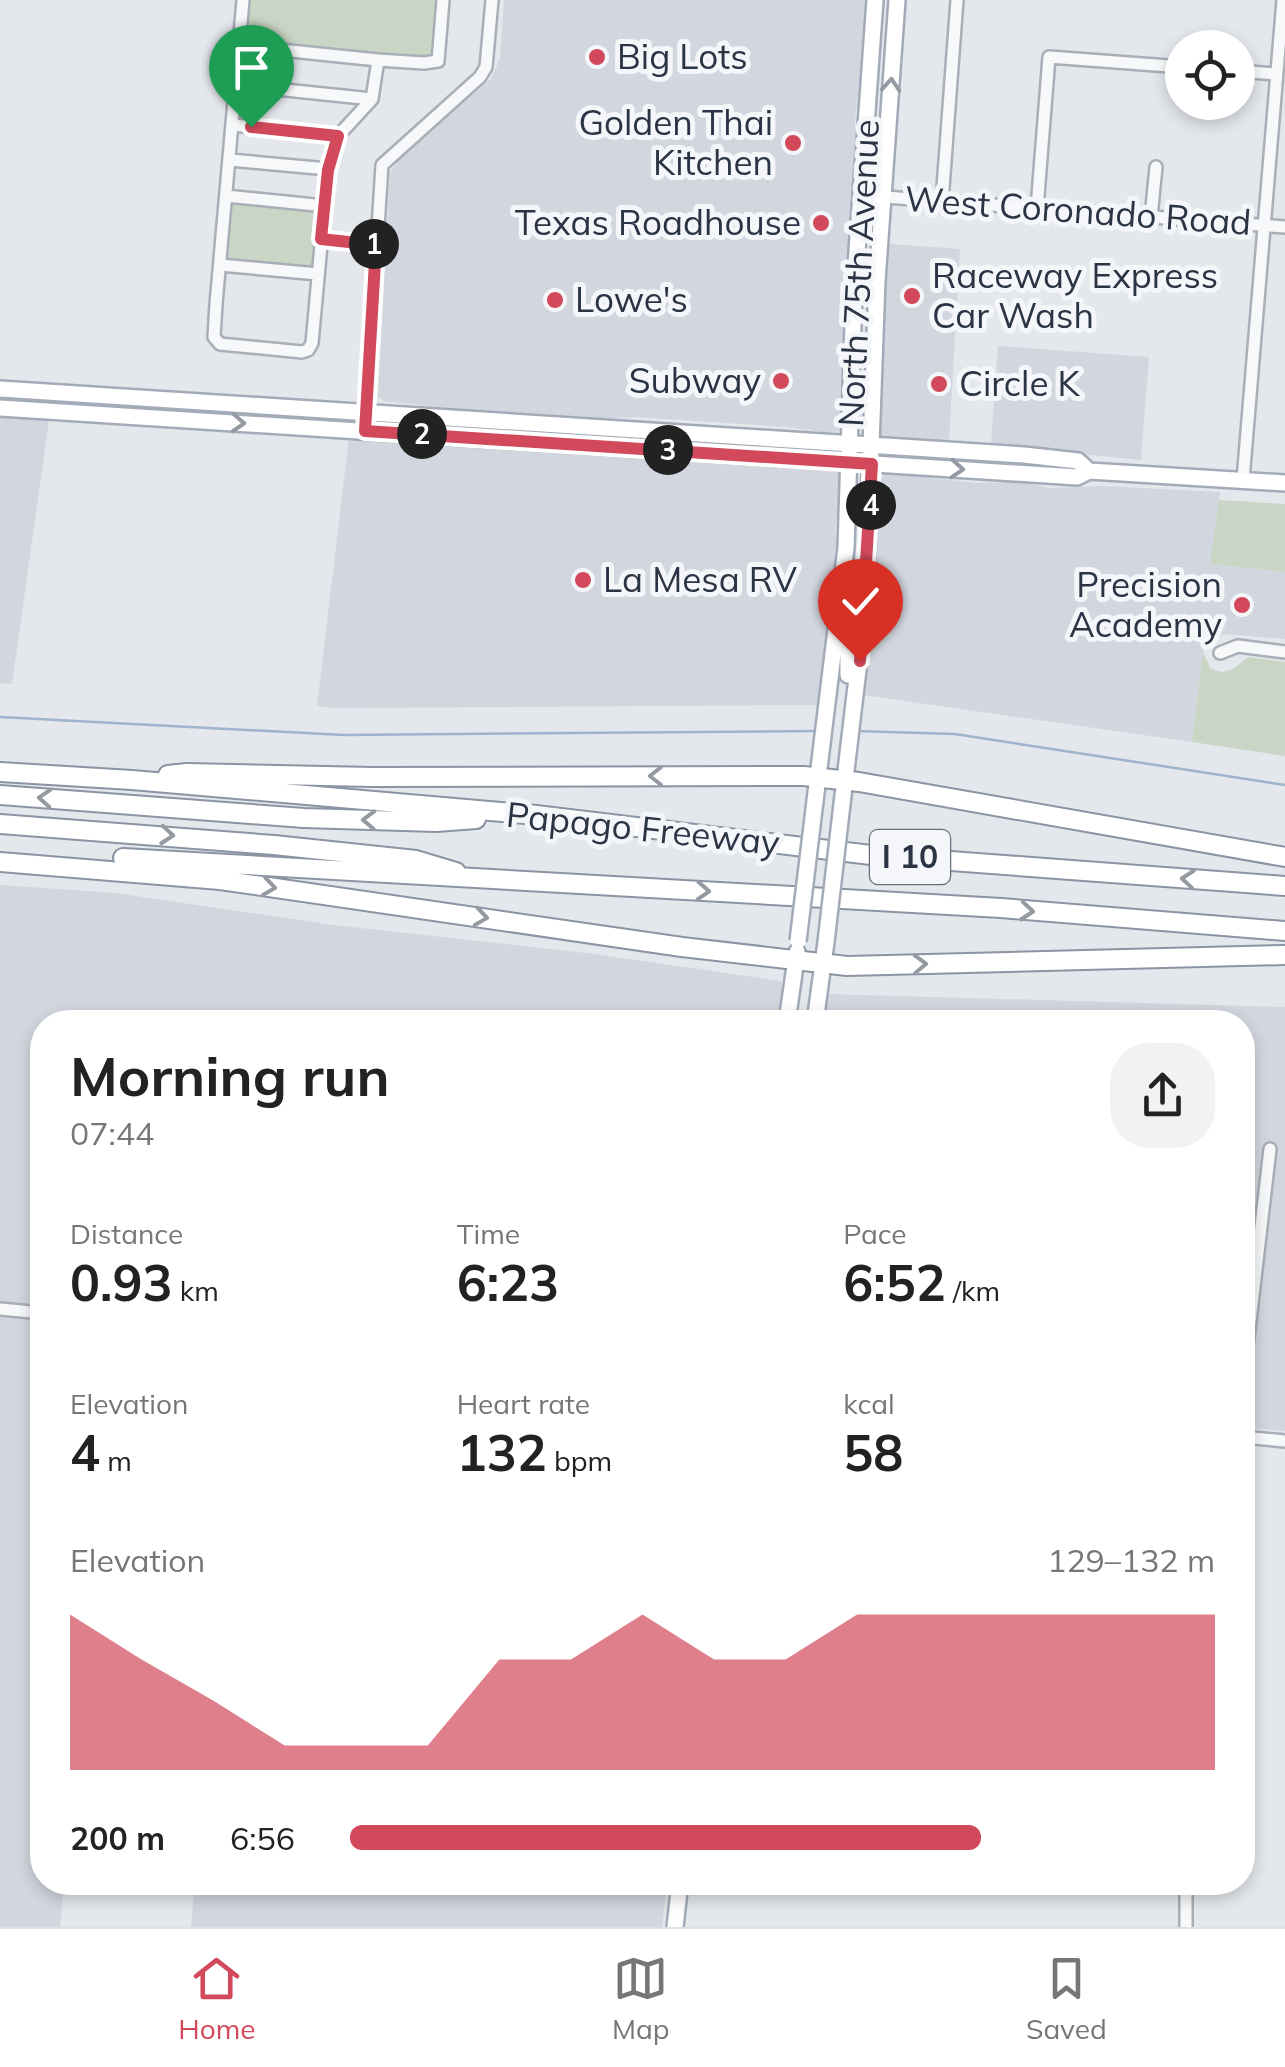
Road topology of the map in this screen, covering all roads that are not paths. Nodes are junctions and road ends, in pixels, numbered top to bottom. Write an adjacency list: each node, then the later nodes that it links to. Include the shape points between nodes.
1 (243, 0): 8 (street)
2 (443, 0): 9 (street, via 438,61)
3 (492, 0): 29 (street, via 480,77 382,164)
4 (875, 0): 40 (main road, North 75th Avenue, via 854,293)
5 (897, 0): 21 (main road, North 75th Avenue, one-way to 5)
6 (957, 0): 22 (street)
7 (1283, 0): 12 (street)
8 (241, 46): 9 (street); 13 (street)
9 (378, 60): 14 (street)
10 (1165, 66): 24 (street, via 1049,57)
11 (1255, 72): 12 (street)
12 (1276, 74): 26 (street)
13 (236, 85): 14 (street); 15 (street)
14 (372, 99): 16 (street)
15 (233, 125): 16 (street); 17 (street)
16 (338, 136): 19 (street)
17 (230, 160): 19 (street); 20 (street)
18 (1156, 166): 25 (street)
19 (328, 169): 23 (street)
20 (226, 196): 23 (street); 30 (street)
21 (877, 196): 22 (street, West Coronado Road); 41 (main road, North 75th Avenue)
22 (942, 201): 24 (street, West Coronado Road)
23 (324, 206): 28 (street)
24 (1038, 208): 25 (street, West Coronado Road)
25 (1151, 216): 26 (street, West Coronado Road)
26 (1265, 225): 27 (street, West Coronado Road); 45 (street)
27 (1285, 227)
28 (321, 239): 29 (street); 31 (street)
29 (376, 245): 37 (street)
30 (220, 265): 31 (street); 31 (street, via 214,336 228,346 308,350)
31 (318, 274)
32 (0, 389): 33 (main road)
33 (114, 397): 34 (main road); 36 (main road)
34 (161, 400): 37 (main road); 38 (main road)
35 (0, 408): 36 (main road)
36 (36, 410): 38 (main road)
37 (365, 413): 39 (street); 40 (main road)
38 (159, 418): 39 (main road, one-way to 39)
39 (365, 431): 42 (main road)
40 (851, 443): 41 (main road); 42 (main road, North 75th Avenue)
41 (872, 444): 43 (main road, North 75th Avenue); 44 (main road, via 1078,461)
42 (850, 462): 43 (main road); 47 (main road, North 75th Avenue)
43 (872, 464): 44 (main road, one-way to 44, via 1077,477); 50 (main road, North 75th Avenue)
44 (1089, 471): 45 (main road)
45 (1243, 480): 46 (main road)
46 (1285, 483)
47 (837, 628): 50 (main road, via 849,651 846,694); 52 (main road, North 75th Avenue)
48 (1285, 652): 49 (street, via 1238,646)
49 (1220, 654)
50 (852, 714): 54 (main road, North 75th Avenue)
51 (0, 772): 53 (highway, Papago Freeway / I 10)
52 (818, 778): 53 (highway, one-way to 53, via 187,772); 54 (highway); 65 (main road, North 75th Avenue, bridge)
53 (132, 780): 56 (highway, Papago Freeway / I 10)
54 (845, 781): 59 (highway); 66 (main road, North 75th Avenue, bridge)
55 (0, 795): 56 (highway, one-way to 55, via 436,822 323,818)
56 (536, 815): 62 (highway, Papago Freeway / I 10, one-way to 56, via 871,855)
57 (0, 824): 61 (highway, one-way to 61, via 416,860)
58 (0, 850): 61 (highway, Papago Freeway / I 10)
59 (1285, 857)
60 (0, 862): 65 (highway, one-way to 65, via 220,880)
61 (485, 881): 63 (highway, Papago Freeway / I 10, one-way to 63, via 982,907)
62 (1285, 886)
63 (1285, 931)
64 (1285, 955): 66 (highway, one-way to 64)
65 (796, 962): 66 (highway); 67 (main road, North 75th Avenue)
66 (822, 964): 68 (main road, North 75th Avenue)
67 (789, 1010)
68 (816, 1010)
69 (1270, 1148): 70 (street)
70 (1255, 1278)
71 (0, 1308): 72 (street)
72 (30, 1312)
73 (1255, 1438): 74 (street)
74 (1285, 1441)
75 (678, 1895): 77 (main road)
76 (1186, 1895): 78 (street)
77 (674, 1927)
78 (1186, 1927)

